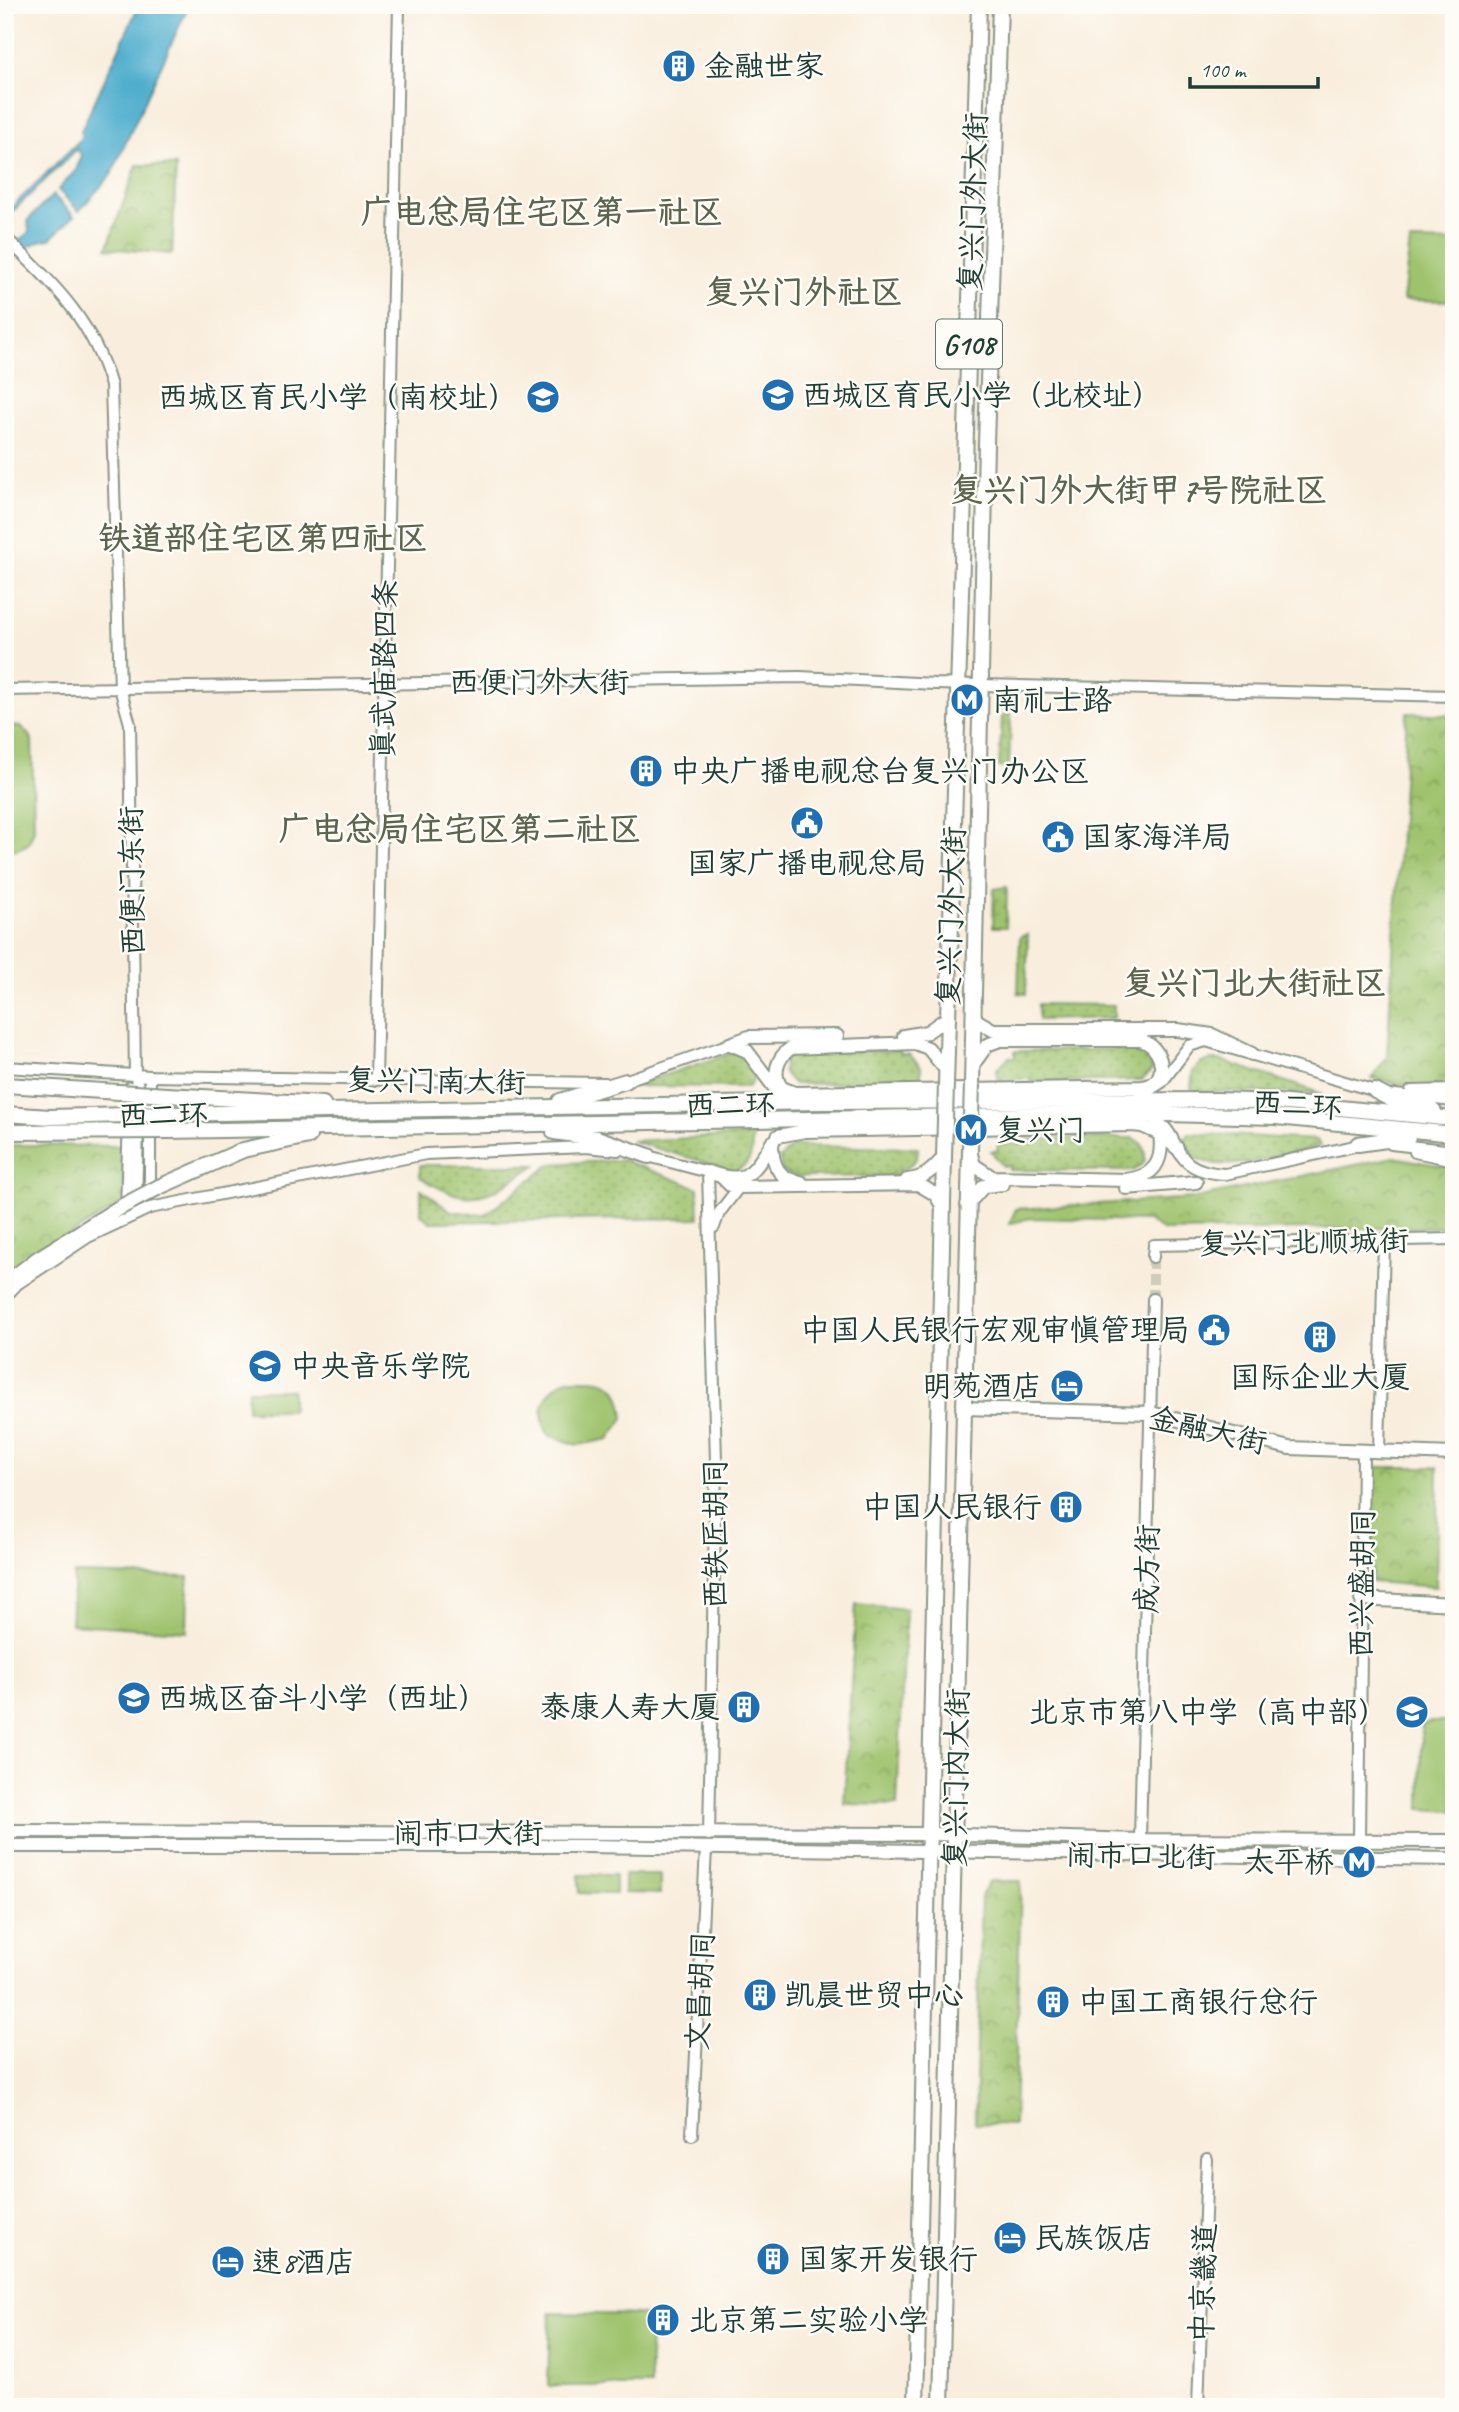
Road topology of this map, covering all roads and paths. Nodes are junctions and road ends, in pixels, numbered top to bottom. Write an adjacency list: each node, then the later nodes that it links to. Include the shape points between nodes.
1 (398, 5): 5 (street, 真武庙路四条)
2 (979, 5): 6 (highway, 复兴门外大街 / G108)
3 (1000, 5): 7 (highway, 复兴门外大街 / G108)
4 (5, 237): 8 (street, 西便门东街, via 84,320 99,346 111,386)
5 (381, 682): 6 (street, 西便门外大街, via 760,677); 8 (street, 西便门外大街); 21 (street, 真武庙路四条)
6 (958, 683): 7 (street, 西便门外大街); 12 (highway, 复兴门外大街 / G108)
7 (983, 683): 10 (street); 11 (highway, 复兴门外大街 / G108)
8 (120, 688): 9 (street, 西便门外大街); 18 (street, 西便门东街, via 130,724)
9 (5, 690)
10 (1454, 696)
11 (973, 1010): 14 (main road, via 976,1020 993,1030 1178,1030 1212,1035); 15 (highway, 复兴门外大街 / G108)
12 (947, 1018): 13 (main road, via 915,1036 748,1037); 20 (highway, 复兴门外大街 / G108)
13 (730, 1044): 22 (street, 复兴门南大街); 29 (main road, via 752,1057 780,1095)
14 (1252, 1054): 17 (street, via 1206,1041 1195,1043 1181,1052); 27 (street)
15 (972, 1066): 23 (highway, 复兴门外大街); 24 (main road, via 987,1045 1000,1040 1140,1040 1160,1054 1161,1070)
16 (5, 1067): 18 (street, 复兴门南大街)
17 (1168, 1074): 24 (main road); 30 (street)
18 (135, 1075): 19 (street, 复兴门南大街); 58 (street, 西便门东街, via 139,1089)
19 (150, 1076): 21 (street, 复兴门南大街); 57 (street)
20 (946, 1077): 24 (main road, via 929,1048 915,1043 790,1048 779,1059 776,1074 782,1088 795,1093); 48 (highway, 复兴门外大街, bridge)
21 (376, 1080): 22 (street, 复兴门南大街)
22 (626, 1081): 31 (highway, via 581,1097)
23 (972, 1084): 45 (highway, 复兴门内大街, bridge)
24 (1151, 1084)
25 (5, 1085): 32 (highway, bridge, via 331,1104)
26 (1454, 1090): 27 (street)
27 (1375, 1091): 28 (street); 35 (highway, via 1396,1102 1428,1107)
28 (1454, 1101)
29 (822, 1102): 30 (highway, 西二环); 31 (highway, 西二环)
30 (1131, 1107): 34 (highway, 西二环); 35 (highway, 西二环, via 1277,1102); 39 (highway, 西二环); 44 (street, via 1163,1124)
31 (522, 1108): 32 (highway, 西二环)
32 (376, 1111): 33 (highway, 西二环, bridge)
33 (5, 1114)
34 (798, 1118): 36 (highway, 西二环); 41 (main road)
35 (1447, 1119)
36 (515, 1125): 37 (highway, 西二环); 47 (highway, via 597,1138)
37 (355, 1128): 38 (highway, 西二环, bridge); 63 (highway, bridge, via 243,1150 159,1187 36,1260)
38 (5, 1132)
39 (1448, 1134): 42 (highway)
40 (1160, 1135): 41 (main road, via 1132,1125 796,1131); 44 (main road); 45 (main road, via 1161,1160 1145,1175 1126,1180 992,1177 974,1165)
41 (775, 1140): 48 (main road, via 777,1169 784,1177 802,1182 917,1179); 52 (main road, via 746,1177)
42 (1358, 1144): 43 (street); 51 (street)
43 (1396, 1144): 46 (street); 49 (street)
44 (1177, 1148): 51 (street, via 1188,1165)
45 (970, 1150): 55 (highway, 复兴门内大街)
46 (1454, 1151)
47 (649, 1156): 50 (street); 57 (street, via 585,1147 439,1153)
48 (944, 1157): 56 (highway, 复兴门内大街)
49 (1454, 1160)
50 (708, 1172): 52 (main road); 59 (street, 西铁匠胡同)
51 (1225, 1174): 53 (street)
52 (722, 1177): 54 (main road)
53 (1196, 1182): 55 (main road, via 1125,1188 991,1184)
54 (739, 1187): 56 (main road, via 918,1184 935,1194); 59 (street, via 719,1213)
55 (967, 1205): 66 (highway, 复兴门内大街)
56 (943, 1207): 75 (highway, 复兴门内大街)
57 (150, 1208): 58 (street)
58 (132, 1217): 64 (street, via 88,1237 17,1284)
59 (712, 1233): 78 (street, 西铁匠胡同, via 716,1512)
60 (1384, 1239): 61 (street, 复兴门北顺城街); 62 (street, 复兴门北顺城街, via 1154,1245); 68 (street)
61 (1454, 1239)
62 (1153, 1257)
63 (5, 1284)
64 (5, 1297)
65 (1153, 1299): 67 (street, 成方街)
66 (962, 1412): 67 (main road); 76 (highway, 复兴门内大街)
67 (1151, 1416): 70 (main road, via 1263,1450 1317,1458); 77 (street, 成方街)
68 (1379, 1452): 69 (main road); 70 (main road)
69 (1454, 1454)
70 (1363, 1455): 71 (main road); 72 (street, 西兴盛胡同)
71 (1454, 1461)
72 (1361, 1599): 73 (main road); 80 (street, 西兴盛胡同)
73 (1454, 1604)
74 (5, 1832): 78 (main road, 闹市口大街)
75 (931, 1834): 76 (main road, 闹市口北街); 78 (main road, 闹市口大街); 83 (highway, 复兴门内大街)
76 (955, 1835): 77 (main road, 闹市口北街); 84 (highway, 复兴门内大街)
77 (1140, 1840): 79 (main road, 闹市口北街)
78 (708, 1841): 82 (main road, 闹市口大街); 83 (main road, 闹市口大街); 87 (street, 文昌胡同)
79 (1252, 1841): 80 (main road, 闹市口北街); 85 (main road)
80 (1359, 1841): 81 (main road, 闹市口北街)
81 (1454, 1842)
82 (5, 1846)
83 (930, 1851): 84 (main road, 闹市口北街); 89 (highway, 复兴门内大街)
84 (955, 1851): 85 (main road, 闹市口北街); 90 (highway, 复兴门内大街)
85 (1252, 1859): 86 (main road, 闹市口北街)
86 (1454, 1859)
87 (692, 2135)
88 (1207, 2159): 91 (street, 中京畿道)
89 (916, 2407)
90 (941, 2407)
91 (1198, 2407)

